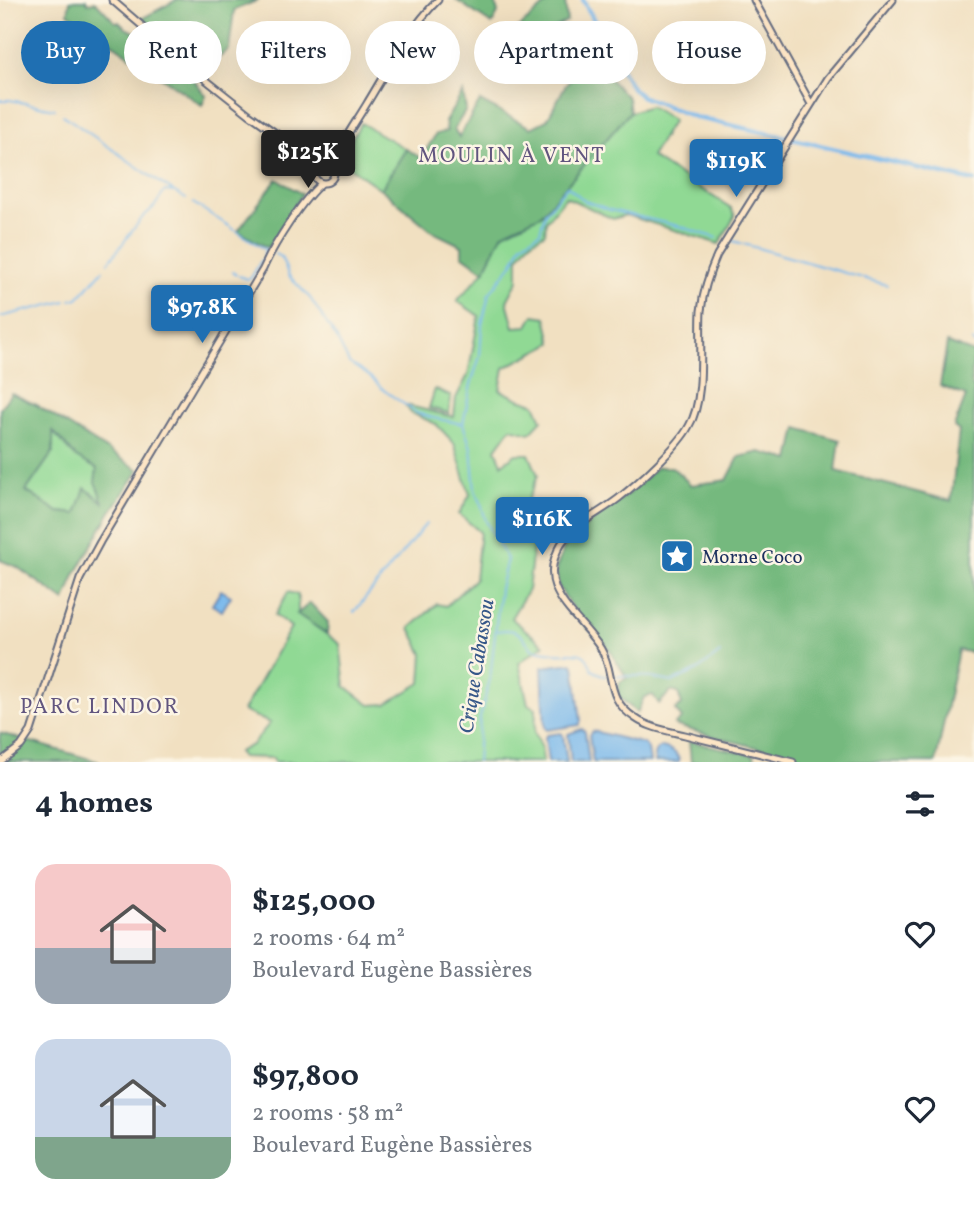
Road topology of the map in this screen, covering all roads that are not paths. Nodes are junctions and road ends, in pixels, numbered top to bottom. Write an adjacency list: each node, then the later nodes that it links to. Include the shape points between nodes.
1 (112, 0): 6 (street)
2 (439, 0): 7 (street, via 417,25)
3 (754, 0): 5 (street)
4 (893, 0): 5 (street)
5 (811, 104): 11 (street, via 713,264 703,301 697,407 689,428 619,498 569,534 553,565 555,589 601,649 618,701 635,719)
6 (249, 114): 7 (street); 8 (street)
7 (325, 165): 8 (street); 9 (street, via 332,178 327,183)
8 (314, 171): 9 (street)
9 (319, 181): 10 (street, via 269,255 102,538 80,579 32,731)
10 (0, 762)
11 (793, 762)

